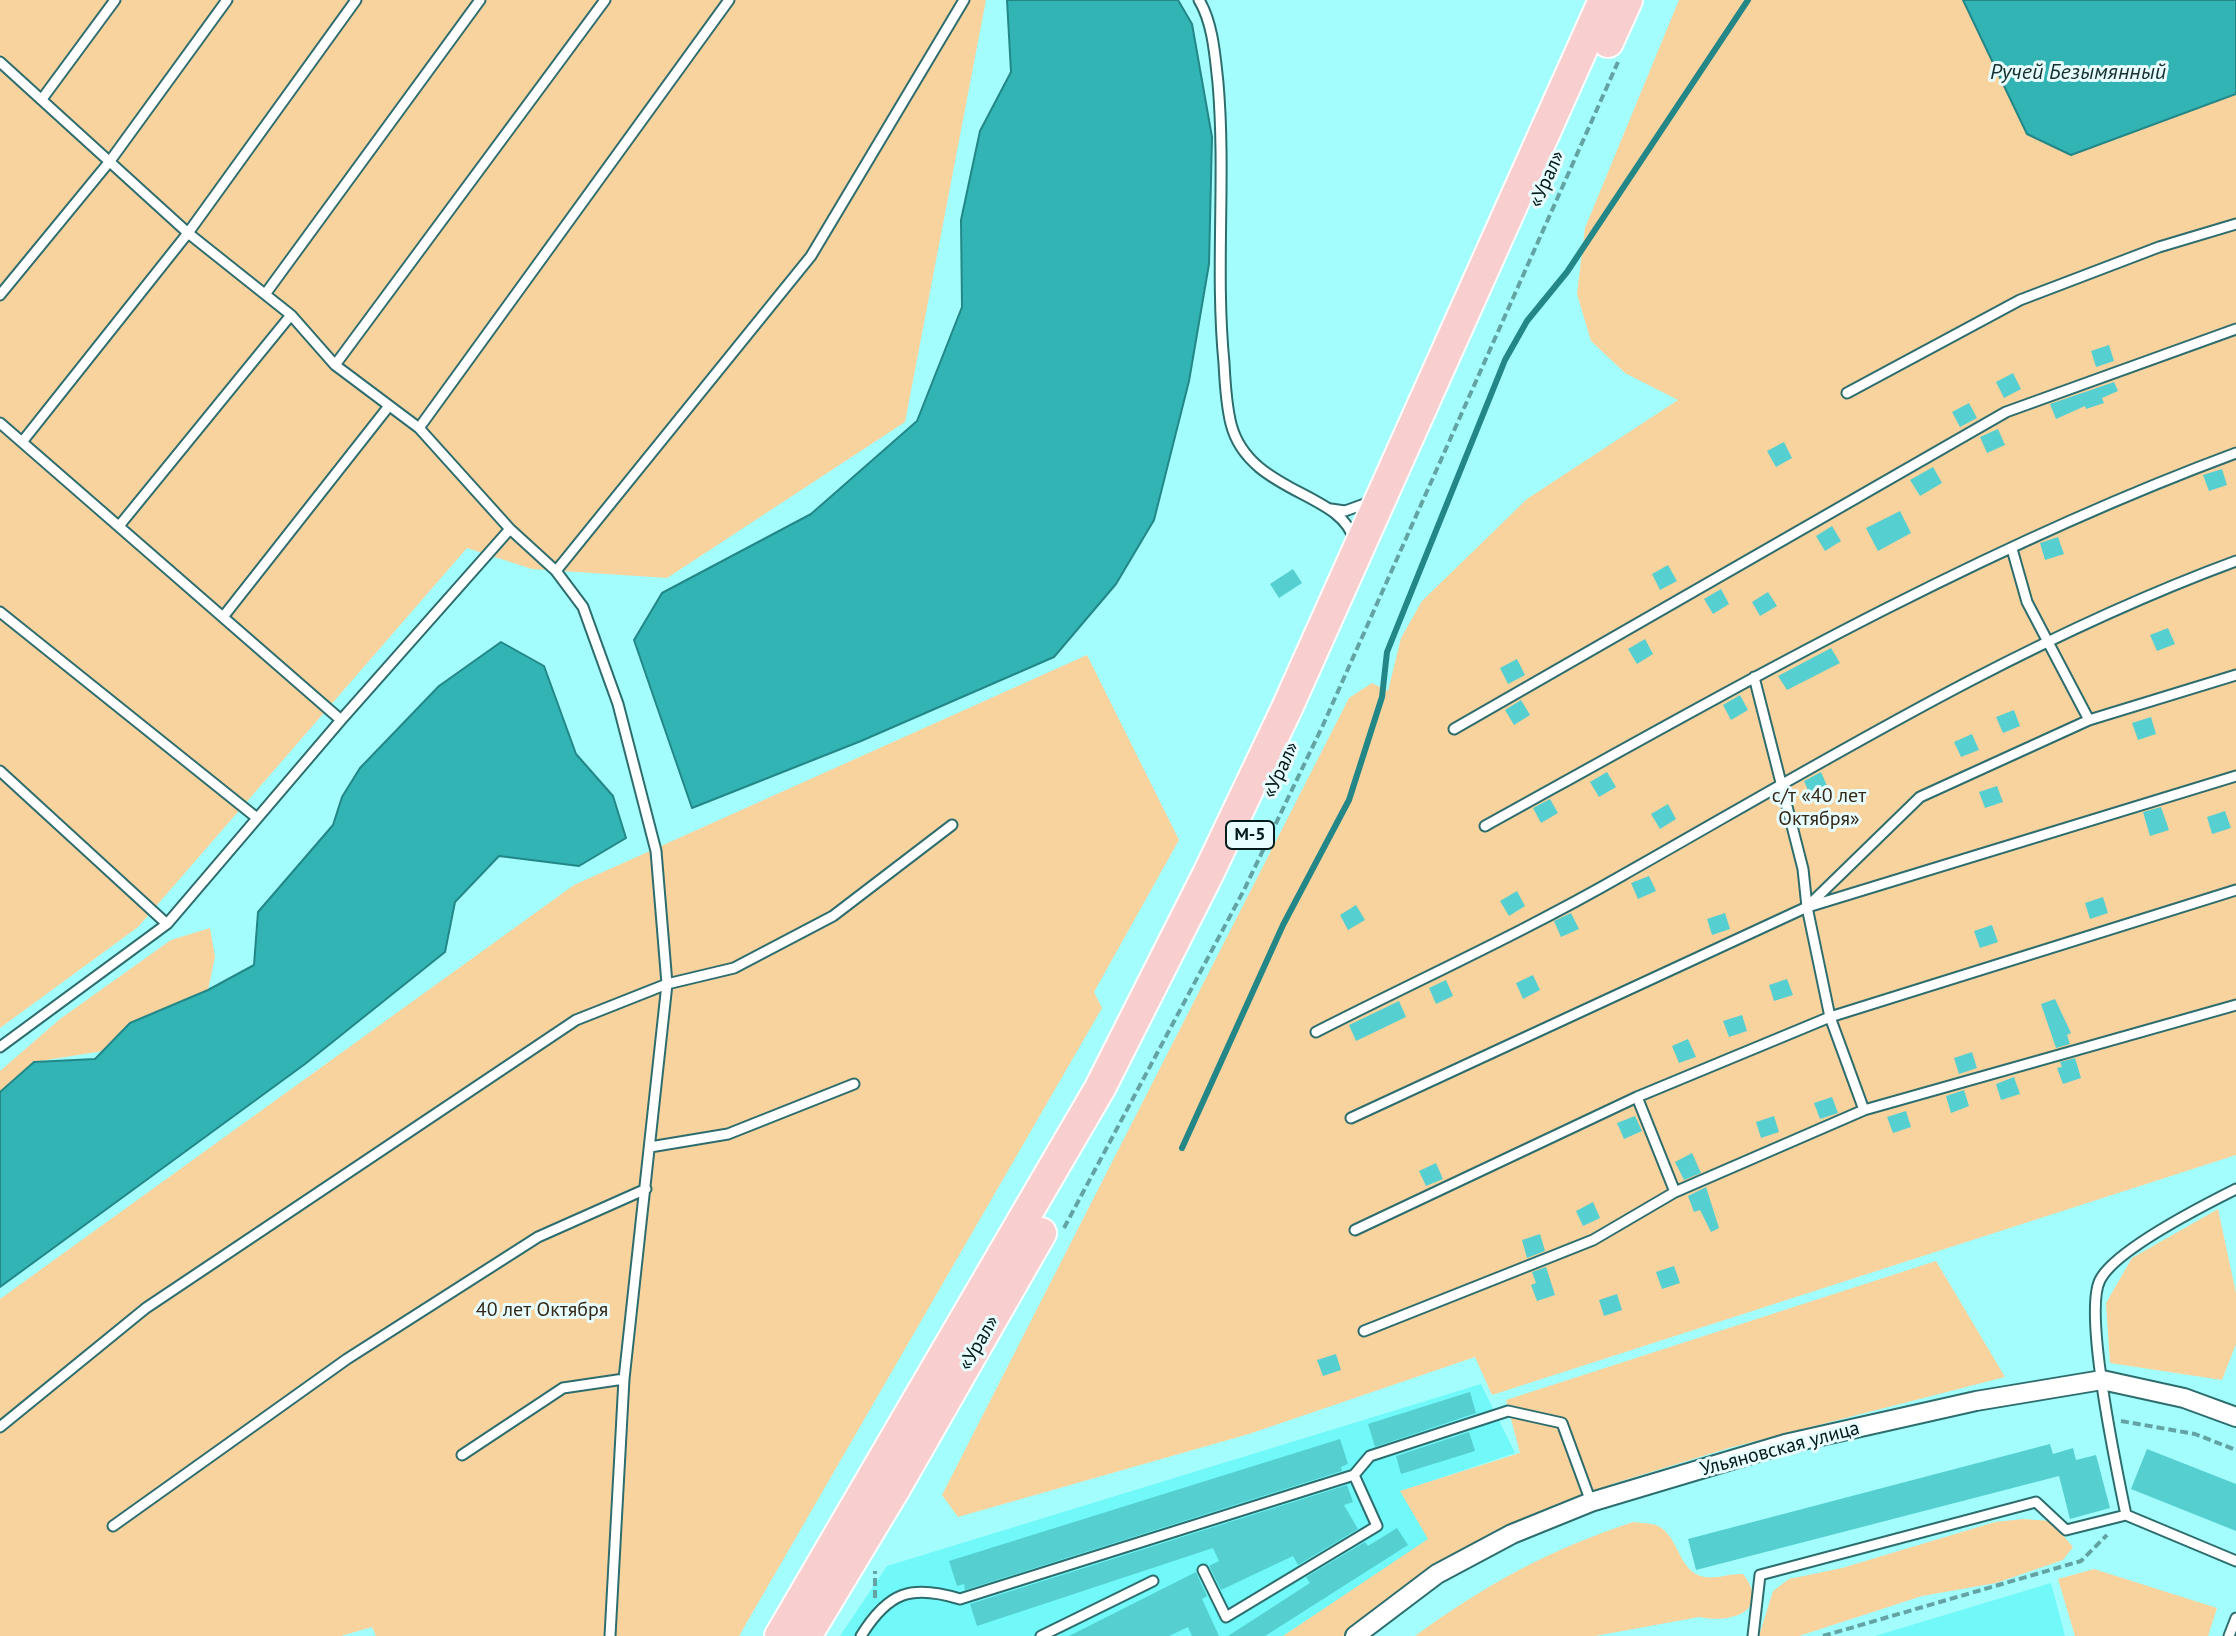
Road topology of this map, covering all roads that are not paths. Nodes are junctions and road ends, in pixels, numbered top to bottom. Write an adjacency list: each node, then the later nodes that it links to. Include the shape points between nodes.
1 (115, 0): 14 (lane)
2 (227, 0): 15 (lane)
3 (356, 0): 17 (lane)
4 (480, 0): 18 (lane)
5 (605, 0): 22 (lane)
6 (729, 0): 26 (lane)
7 (964, 0): 36 (lane, via 811,256)
8 (1199, 0): 30 (lane, via 1215,51 1220,111 1218,307 1231,425 1256,467)
9 (1604, 0): 29 (highway, «Урал» / М-5)
10 (1627, 0): 82 (highway, «Урал» / М-5, via 1228,882 1109,1112 894,1490)
11 (0, 62): 12 (lane)
12 (8, 69): 13 (lane); 14 (lane)
13 (0, 80)
14 (42, 99): 15 (lane)
15 (110, 161): 17 (lane); 19 (lane)
16 (2236, 224): 23 (lane, via 2020,300)
17 (188, 233): 18 (lane); 27 (lane)
18 (266, 293): 20 (lane)
19 (0, 295)
20 (291, 315): 22 (lane); 31 (lane)
21 (2236, 329): 44 (lane, via 2006,412)
22 (335, 365): 24 (lane)
23 (1847, 393)
24 (389, 406): 26 (lane); 38 (lane)
25 (0, 423): 27 (lane)
26 (419, 428): 32 (lane)
27 (22, 442): 31 (lane)
28 (2236, 453): 33 (lane)
29 (1388, 483): 30 (lane, via 1358,508); 35 (highway, «Урал» / М-5)
30 (1328, 508): 35 (lane, via 1350,529)
31 (119, 526): 38 (lane)
32 (510, 529): 36 (lane); 42 (lane)
33 (2012, 549): 39 (lane, via 2027,602); 41 (lane)
34 (2236, 561): 39 (lane)
35 (1352, 562): 82 (highway, «Урал» / М-5, via 1208,874 1100,1088)
36 (556, 571): 54 (lane, via 583,607 618,704 656,851)
37 (0, 612): 48 (lane)
38 (223, 617): 42 (lane)
39 (2049, 639): 43 (lane); 47 (lane)
40 (2236, 675): 43 (lane)
41 (1754, 677): 47 (lane); 50 (lane)
42 (341, 720): 48 (lane)
43 (2089, 720): 52 (lane, via 1920,797)
44 (1454, 729)
45 (0, 771): 53 (lane)
46 (2236, 776): 52 (lane)
47 (1783, 781): 52 (lane); 57 (lane, via 1621,877)
48 (257, 818): 53 (lane)
49 (952, 825): 54 (lane, via 833,916 734,968)
50 (1485, 826)
51 (2236, 890): 56 (lane)
52 (1807, 907): 56 (lane); 62 (lane)
53 (167, 924): 58 (lane)
54 (667, 984): 63 (lane); 72 (lane, via 576,1020 146,1308)
55 (2236, 1005): 61 (lane)
56 (1830, 1017): 60 (lane); 61 (lane)
57 (1316, 1032)
58 (0, 1047)
59 (854, 1084): 63 (lane, via 728,1134)
60 (1637, 1097): 66 (lane); 67 (lane)
61 (1864, 1110): 66 (lane)
62 (1351, 1118)
63 (650, 1147): 64 (lane)
64 (646, 1189): 69 (lane); 77 (lane, via 525,1245 347,1359)
65 (2236, 1189): 70 (lane, via 2118,1257 2101,1279 2094,1299)
66 (1675, 1192): 68 (lane, via 1593,1240)
67 (1355, 1230)
68 (1364, 1331)
69 (624, 1379): 73 (lane, via 563,1388); 83 (lane)
70 (2102, 1380): 71 (street, Ульяновская улица, via 2184,1398); 75 (street, Ульяновская улица, via 1976,1401 1785,1444); 76 (lane)
71 (2236, 1417)
72 (0, 1427)
73 (462, 1455)
74 (1354, 1475): 75 (lane, via 1370,1456 1508,1411 1562,1423); 79 (lane, via 1377,1526 1226,1617); 84 (lane, via 960,1599 929,1590 895,1597 875,1613)
75 (1591, 1502): 86 (street, Ульяновская улица, via 1512,1534 1437,1574)
76 (2126, 1515): 78 (lane); 87 (lane, via 2066,1530 2036,1502 1760,1575)
77 (113, 1526)
78 (2236, 1561)
79 (1203, 1570)
80 (1153, 1581): 85 (lane)
81 (2236, 1618): 88 (lane)
82 (789, 1635)
83 (610, 1636)
84 (861, 1636)
85 (1041, 1636)
86 (1355, 1636)
87 (1753, 1636)
88 (2229, 1636)

